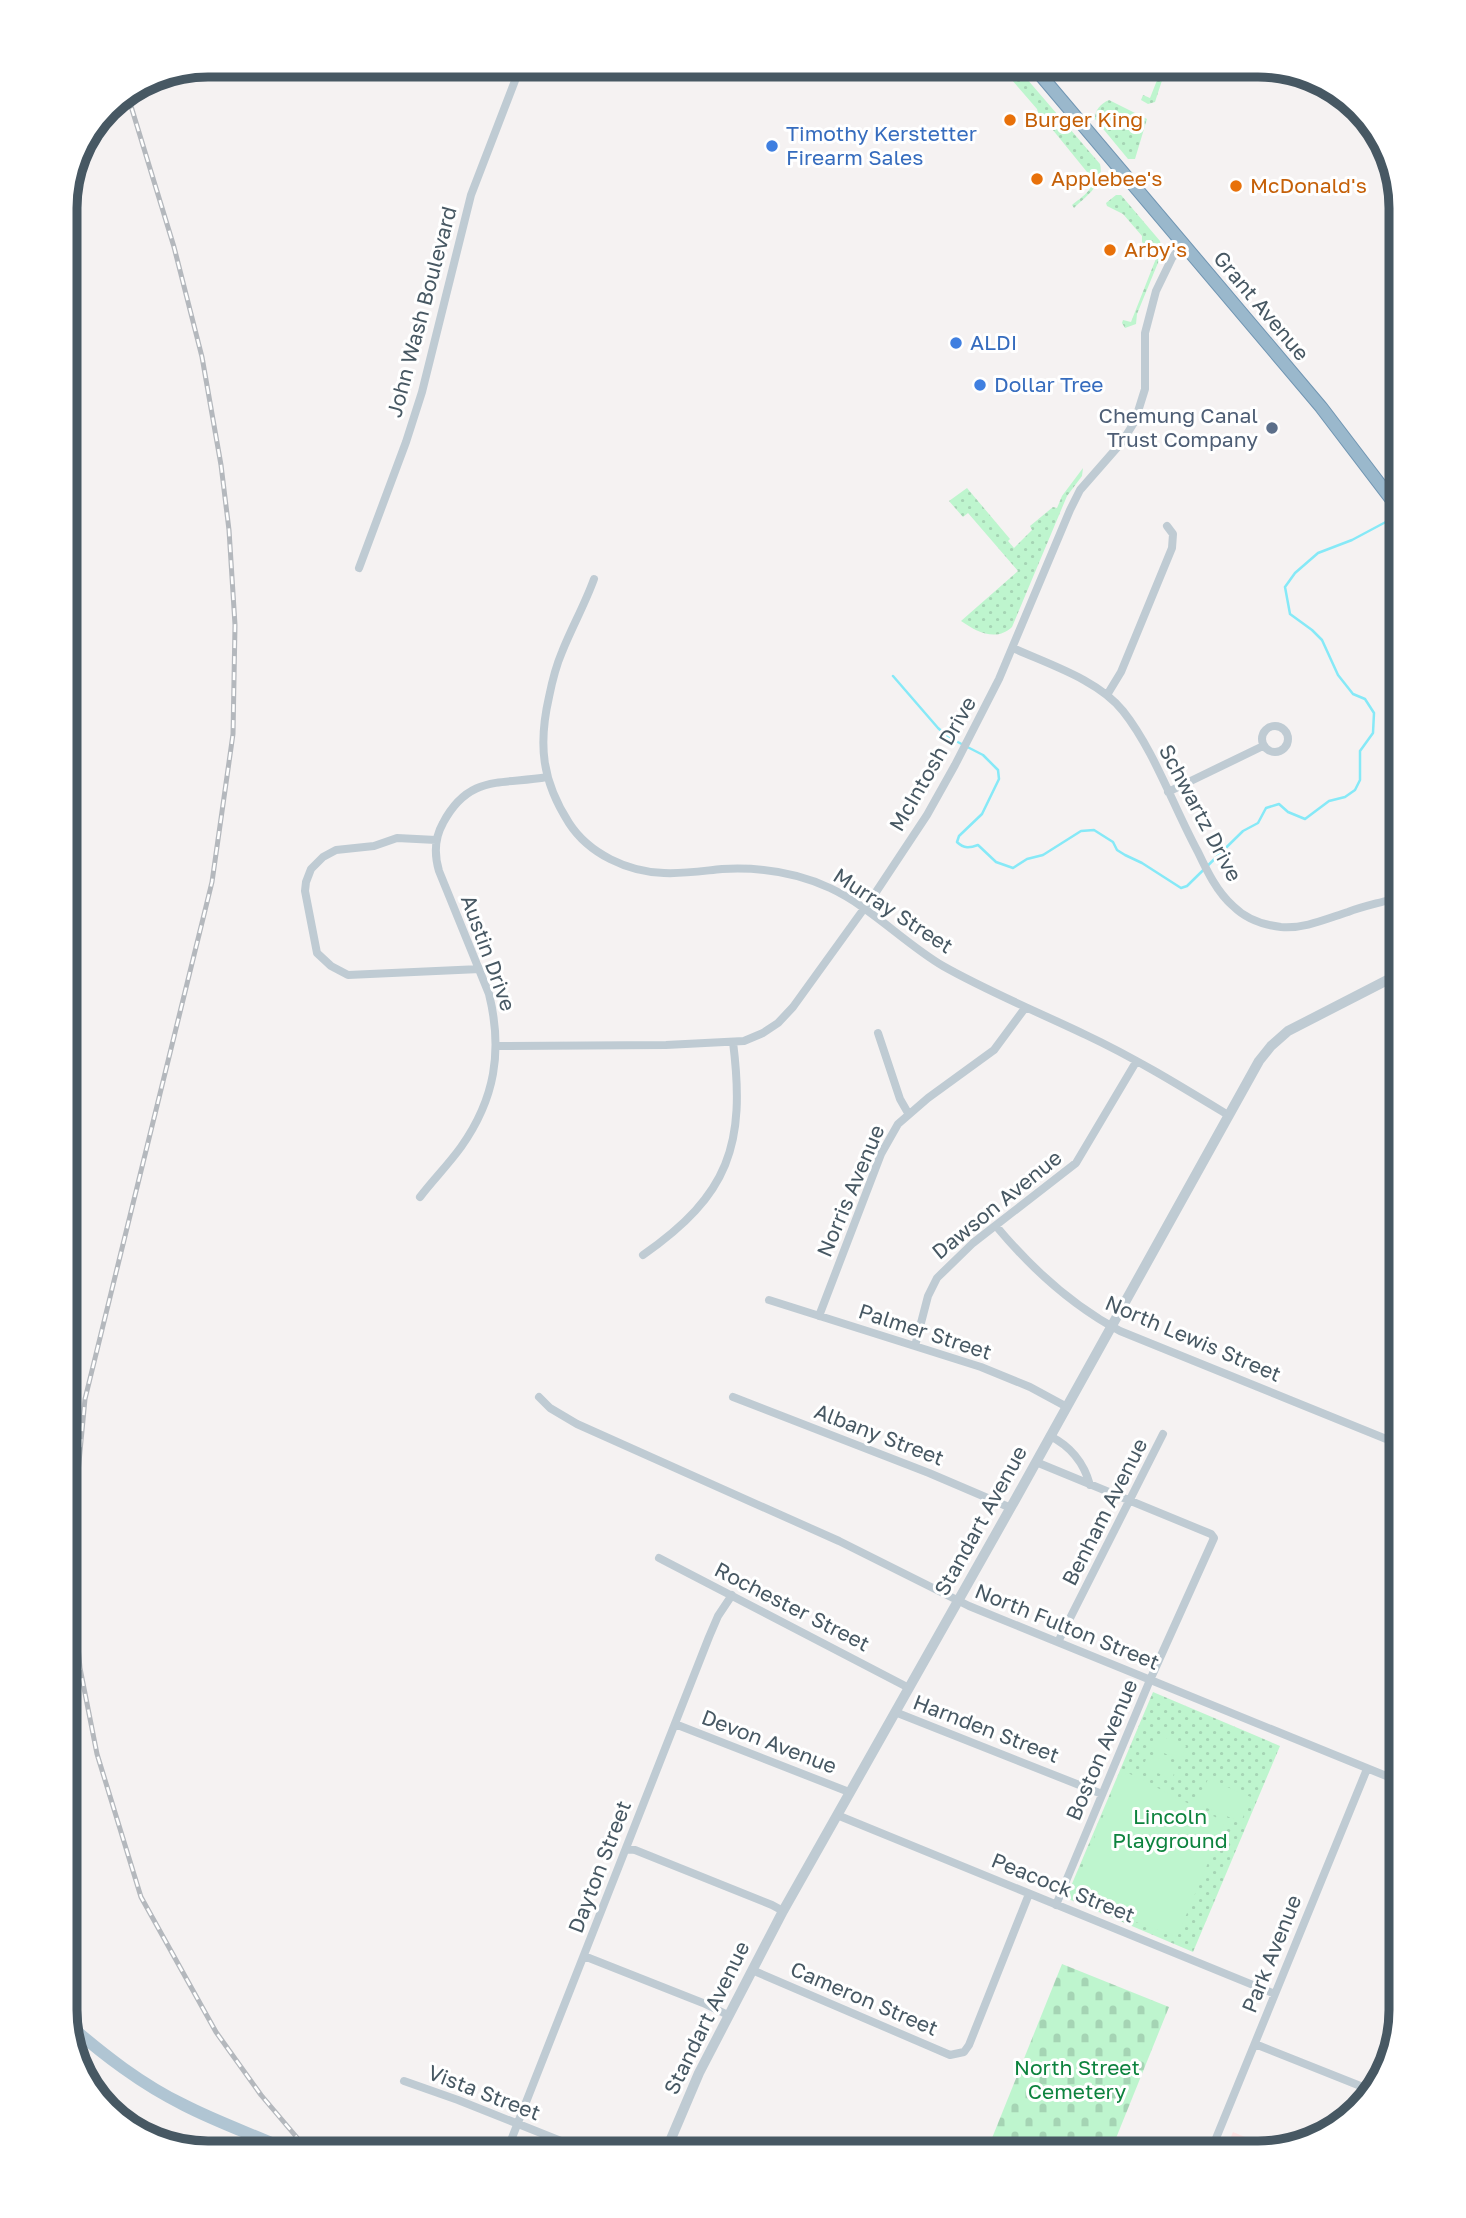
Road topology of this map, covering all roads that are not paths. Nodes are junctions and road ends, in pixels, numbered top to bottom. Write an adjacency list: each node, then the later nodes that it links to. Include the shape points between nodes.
1 (516, 77): 6 (street, John Wash Boulevard, via 471,195 422,392)
2 (1042, 77): 3 (highway, Grant Avenue)
3 (1184, 243): 4 (highway, Grant Avenue); 8 (street, McIntosh Drive, via 1156,291 1145,333 1145,389 1135,421 1080,490)
4 (1389, 496)
5 (1167, 526): 9 (street, via 1173,534 1172,548 1121,672)
6 (359, 568)
7 (594, 579): 11 (street, Murray Street, via 552,682 542,743)
8 (1013, 648): 9 (street, Schwartz Drive); 15 (street, McIntosh Drive, via 956,765)
9 (1107, 695): 12 (street, Schwartz Drive, via 1123,710)
10 (1263, 746): 12 (street)
11 (547, 777): 13 (street, via 477,787 457,801); 15 (street, Murray Street, via 574,831 594,849 625,866 664,873 780,872 831,888)
12 (1168, 792): 14 (street, Schwartz Drive, via 1214,883 1233,906 1252,919 1272,926 1302,926)
13 (436, 840): 16 (street, Austin Drive, via 439,871); 16 (street, via 397,838 368,848 335,850 323,857 311,869 305,886 317,953 348,975)
14 (1389, 900)
15 (863, 909): 18 (street, Murray Street, via 941,964); 20 (street, McIntosh Drive, via 778,1023 758,1036)
16 (480, 969): 21 (street, Austin Drive, via 494,1012)
17 (1389, 979): 24 (street, Standart Avenue, via 1278,1039 1259,1061)
18 (1025, 1008): 22 (street, Murray Street); 23 (street, Norris Avenue, via 994,1050)
19 (878, 1033): 23 (street)
20 (733, 1042): 21 (street, McIntosh Drive); 27 (street, via 738,1112 723,1171 695,1212)
21 (497, 1046): 25 (street, Austin Drive, via 482,1111 460,1148)
22 (1136, 1062): 24 (street, Murray Street); 26 (street, Dawson Avenue, via 1076,1163)
23 (908, 1113): 29 (street, Norris Avenue, via 881,1154)
24 (1228, 1115): 30 (street, Standart Avenue)
25 (420, 1198)
26 (996, 1226): 30 (street, North Lewis Street, via 1050,1283); 31 (street, Dawson Avenue, via 937,1278)
27 (643, 1255)
28 (769, 1300): 29 (street, Palmer Street)
29 (819, 1317): 31 (street, Palmer Street)
30 (1111, 1326): 34 (street, Standart Avenue); 37 (street, North Lewis Street)
31 (915, 1346): 34 (street, Palmer Street, via 1014,1379)
32 (539, 1397): 44 (street, North Fulton Street, via 577,1424 827,1536)
33 (733, 1397): 41 (street, Albany Street)
34 (1067, 1407): 36 (street, Standart Avenue)
35 (1163, 1434): 40 (street, Benham Avenue)
36 (1050, 1436): 38 (street, Standart Avenue); 39 (street, via 1069,1447)
37 (1389, 1440)
38 (1036, 1462): 39 (street); 41 (street, Standart Avenue)
39 (1090, 1485): 40 (street)
40 (1130, 1501): 45 (street, Benham Avenue); 46 (street, Boston Avenue, via 1213,1535 1210,1552)
41 (1010, 1508): 44 (street, Standart Avenue)
42 (659, 1558): 43 (street, Rochester Street)
43 (732, 1595): 47 (street, Rochester Street); 49 (street, Dayton Street, via 718,1616)
44 (957, 1601): 45 (street, North Fulton Street); 47 (street, Standart Avenue)
45 (1058, 1642): 46 (street, North Fulton Street)
46 (1150, 1679): 50 (street, North Fulton Street); 53 (street, Boston Avenue)
47 (909, 1688): 48 (street, Standart Avenue)
48 (895, 1712): 52 (street, Standart Avenue); 53 (street, Harnden Street)
49 (675, 1724): 52 (street, Devon Avenue); 55 (street, Dayton Street)
50 (1367, 1769): 51 (street, North Fulton Street); 61 (street, Park Avenue)
51 (1389, 1777)
52 (849, 1793): 54 (street, Standart Avenue)
53 (1102, 1794): 57 (street, Boston Avenue)
54 (837, 1815): 56 (street, Peacock Street); 58 (street, Standart Avenue)
55 (626, 1849): 58 (street); 59 (street, Dayton Street)
56 (1029, 1894): 57 (street, Peacock Street); 60 (street, Cameron Street, via 964,2052 950,2055)
57 (1056, 1905): 61 (street, Peacock Street)
58 (783, 1911): 60 (street, Standart Avenue)
59 (583, 1956): 62 (street); 67 (street, Dayton Street)
60 (751, 1970): 62 (street, Standart Avenue)
61 (1275, 1994): 64 (street, Park Avenue)
62 (728, 2015): 71 (street, Standart Avenue)
63 (79, 2033): 68 (main road, via 157,2091)
64 (1255, 2044): 66 (street); 72 (street, Park Avenue)
65 (404, 2081): 67 (street, Vista Street)
66 (1365, 2085)
67 (517, 2125): 69 (street, Dayton Street); 70 (street, Vista Street)
68 (262, 2141)
69 (511, 2141)
70 (559, 2141)
71 (671, 2141)
72 (1215, 2141)

